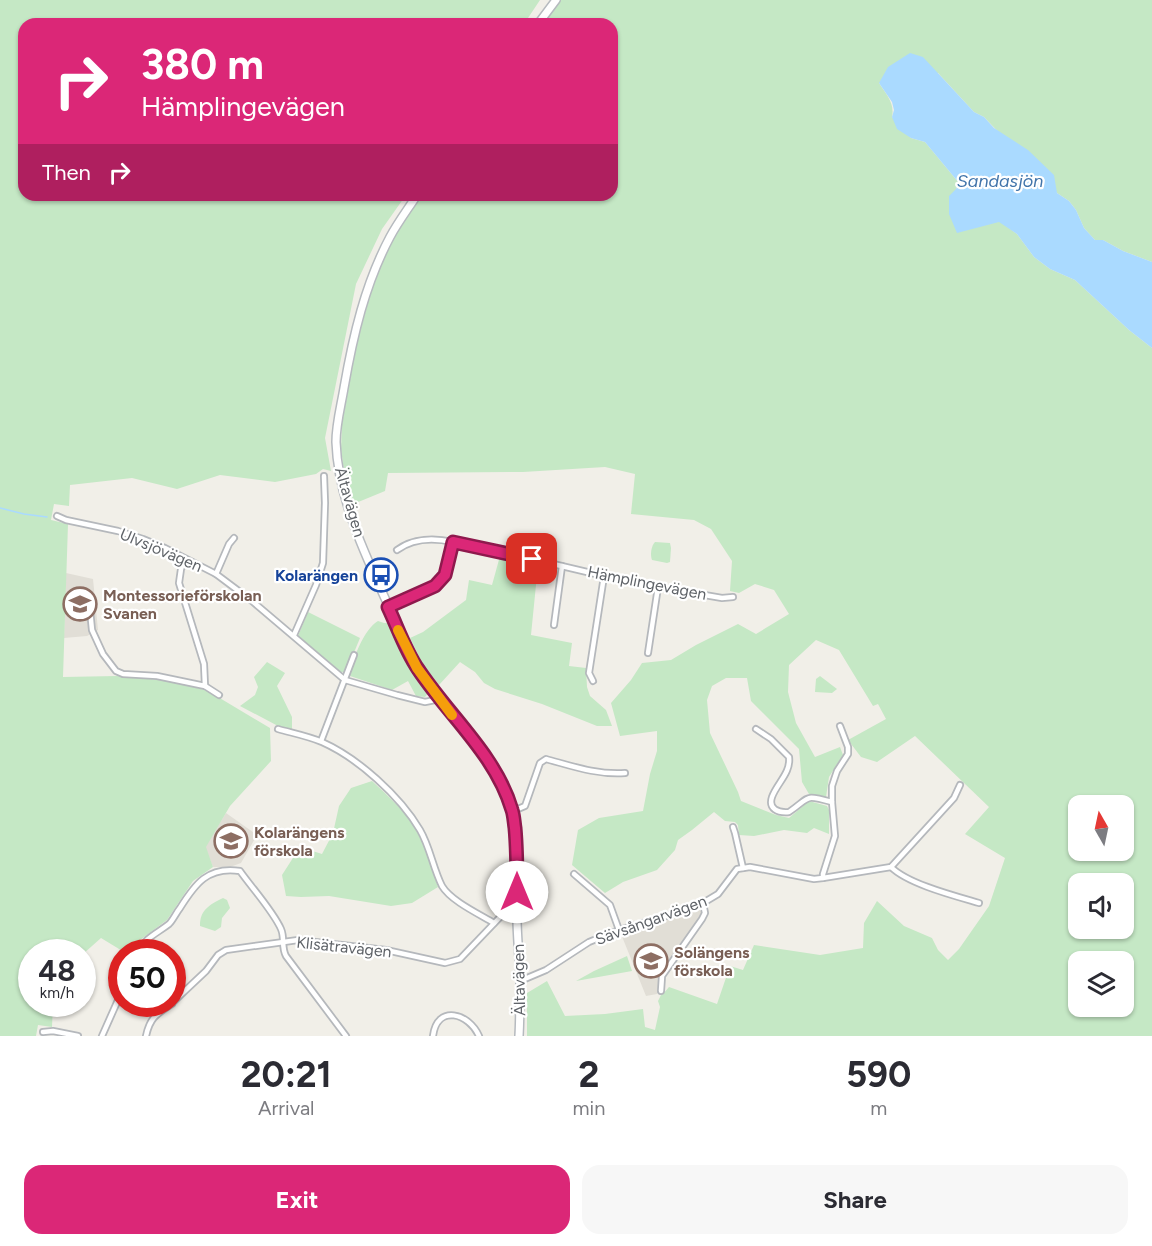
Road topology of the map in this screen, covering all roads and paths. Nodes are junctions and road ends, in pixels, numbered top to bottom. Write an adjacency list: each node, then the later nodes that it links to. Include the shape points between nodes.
1 (556, 0): 2 (main road)
2 (542, 18)
3 (413, 201): 15 (main road, Ältavägen, via 391,236 370,283 336,432 341,480 351,516)
4 (324, 476): 18 (street, via 323,563)
5 (57, 516): 9 (street, Ulvsjövägen, via 143,539)
6 (234, 538): 11 (street)
7 (453, 542): 8 (street, Hämplingevägen, via 422,540); 10 (street, Hämplingevägen); 15 (street, via 445,575 435,586)
8 (397, 550)
9 (185, 558): 11 (street, Ulvsjövägen); 23 (street, via 179,583 204,664)
10 (562, 566): 12 (street, Hämplingevägen); 17 (street)
11 (216, 574): 18 (street, Ulvsjövägen)
12 (604, 576): 13 (street, Hämplingevägen); 22 (street, via 589,673)
13 (658, 587): 14 (street, Hämplingevägen); 19 (street)
14 (733, 597)
15 (388, 607): 25 (main road, Ältavägen, via 417,668)
16 (90, 610): 23 (street, via 92,630 116,671)
17 (554, 625)
18 (294, 635): 21 (street, Ulvsjövägen)
19 (648, 653)
20 (354, 655): 21 (street)
21 (345, 680): 25 (street, Ulvsjövägen, via 424,702); 29 (street)
22 (593, 681)
23 (205, 686): 24 (street)
24 (219, 695)
25 (440, 699): 33 (main road, Ältavägen, via 490,764)
26 (840, 726): 32 (street, via 848,754 837,771)
27 (278, 729): 29 (street)
28 (756, 729): 32 (street, via 789,757 772,797 773,808 789,812 812,796)
29 (321, 741): 42 (street, via 357,762 402,804 421,831 443,887)
30 (625, 773): 33 (street, via 590,771 546,759 540,763 525,807)
31 (960, 785): 36 (street, via 954,798)
32 (832, 802): 38 (street, via 835,836)
33 (513, 811): 41 (main road, Ältavägen, via 518,854)
34 (733, 826): 35 (street)
35 (742, 867): 38 (street); 39 (street, Sävsångarvägen, via 718,894)
36 (891, 867): 38 (street); 40 (street, via 898,874)
37 (574, 874): 43 (street, via 610,905)
38 (822, 878)
39 (703, 903): 43 (street, Sävsångarvägen); 48 (street, via 705,913 662,976)
40 (979, 903)
41 (517, 912): 42 (street, Klisätravägen, via 504,913); 46 (main road, Ältavägen)
42 (494, 923): 45 (street, Klisätravägen, via 460,959 445,963 386,950 298,940)
43 (619, 930): 46 (street, Sävsångarvägen, via 589,942 546,970)
44 (148, 939): 45 (street, via 170,923 200,881 230,870 240,871 282,931)
45 (283, 942): 47 (street, Klisätravägen, via 226,950); 55 (street, via 286,956)
46 (520, 981): 58 (main road, Ältavägen)
47 (186, 990)
48 (661, 991)
49 (110, 1017): 53 (street)
50 (154, 1017): 54 (street, Klisätravägen)
51 (43, 1032): 52 (street)
52 (78, 1036)
53 (102, 1036)
54 (146, 1036)
55 (346, 1036)
56 (433, 1036): 57 (street, via 436,1025 447,1015 455,1015 473,1026)
57 (479, 1036)
58 (519, 1036)

